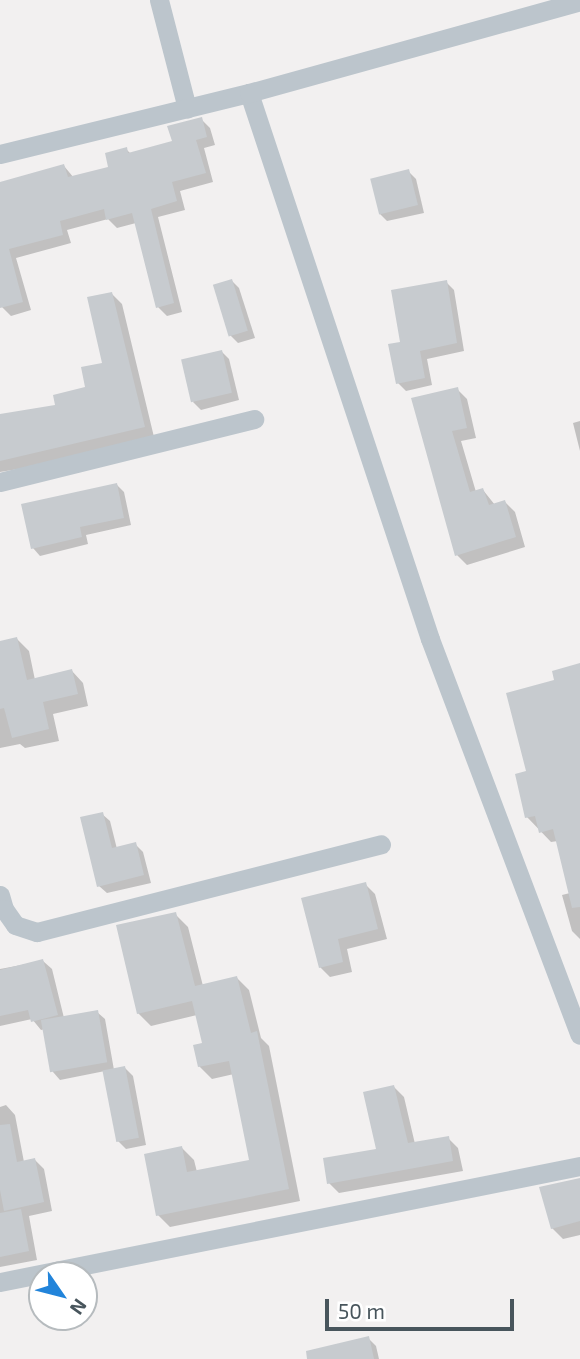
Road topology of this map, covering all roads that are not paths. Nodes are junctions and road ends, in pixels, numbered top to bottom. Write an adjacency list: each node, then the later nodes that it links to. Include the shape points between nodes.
1 (159, 0): 4 (street)
2 (580, 1): 3 (street)
3 (249, 93): 4 (street); 10 (street, via 430,639)
4 (187, 108): 5 (street)
5 (0, 154)
6 (254, 419): 7 (street)
7 (0, 482)
8 (380, 844): 9 (street, via 37,932 15,925)
9 (0, 895)
10 (580, 1035)
11 (580, 1166): 12 (street)
12 (0, 1282)

